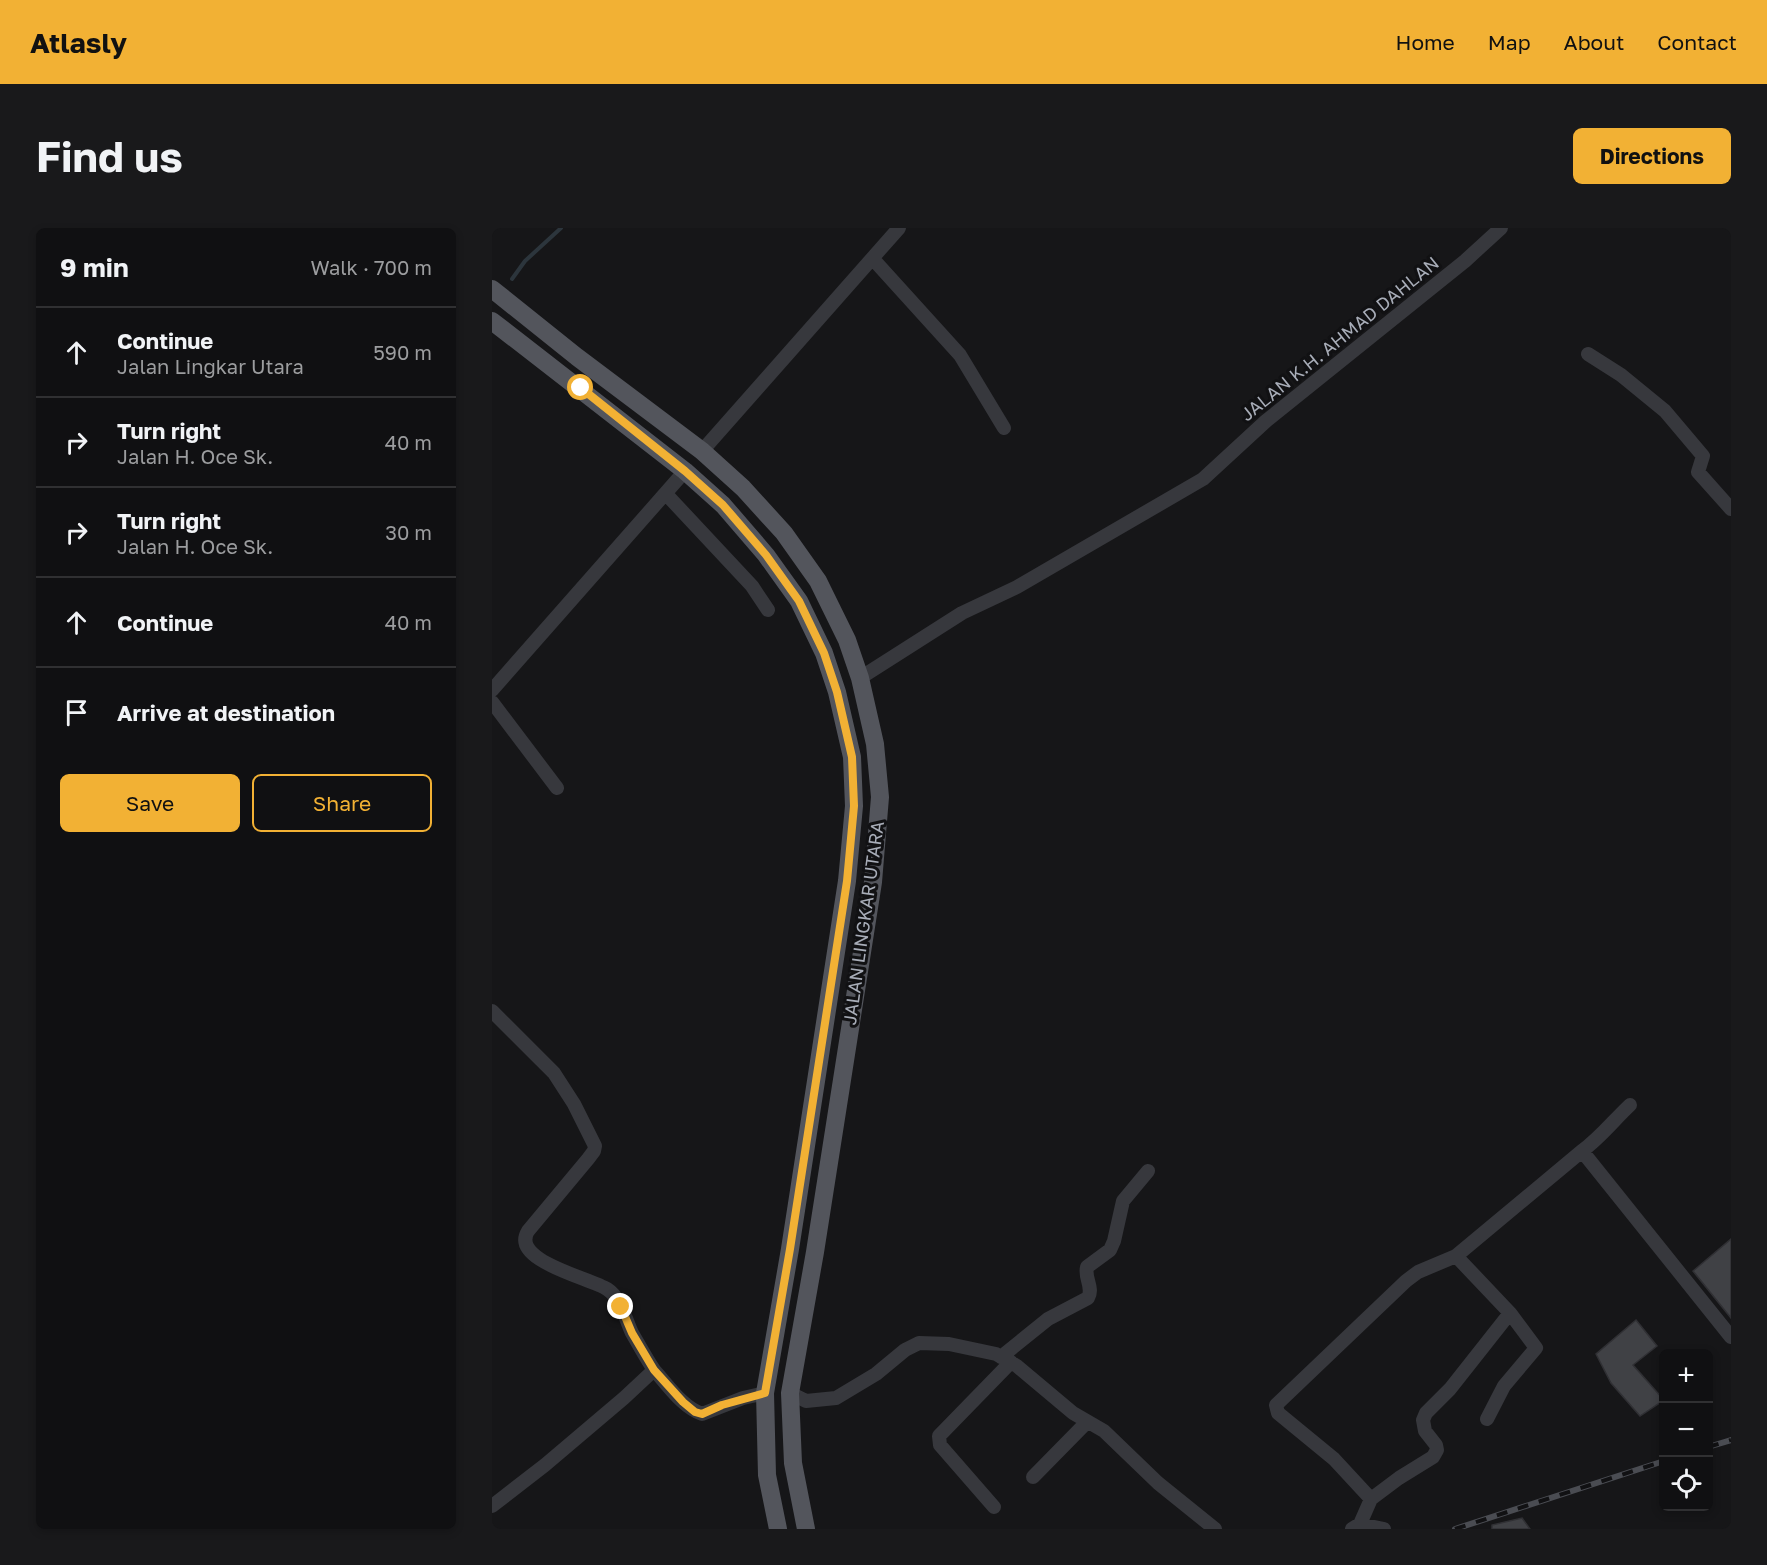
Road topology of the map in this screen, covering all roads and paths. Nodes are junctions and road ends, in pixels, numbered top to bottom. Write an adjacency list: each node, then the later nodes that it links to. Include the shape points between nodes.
1 (899, 228): 3 (street)
2 (1501, 228): 17 (street, JALAN K.H. AHMAD DAHLAN, via 1466,261 1266,421 1203,479 1017,587 962,613)
3 (873, 259): 9 (street, via 960,355); 10 (street)
4 (497, 293): 7 (main road, JALAN LINGKAR UTARA)
5 (492, 321): 8 (main road, JALAN LINGKAR UTARA)
6 (1588, 354): 13 (street, via 1665,411 1703,456 1698,472)
7 (578, 357): 8 (main road); 10 (main road, JALAN LINGKAR UTARA)
8 (564, 375): 11 (main road, JALAN LINGKAR UTARA)
9 (1004, 428)
10 (702, 451): 14 (main road, JALAN LINGKAR UTARA, via 784,533)
11 (685, 471): 12 (street); 15 (main road, JALAN LINGKAR UTARA, via 723,505)
12 (666, 494): 16 (street, via 752,586); 18 (street)
13 (1731, 509)
14 (813, 573): 15 (main road); 17 (main road, JALAN LINGKAR UTARA, via 847,640)
15 (792, 590): 21 (main road, JALAN LINGKAR UTARA, via 824,653 852,757 854,806)
16 (768, 610)
17 (860, 678): 22 (main road, JALAN LINGKAR UTARA, via 875,744 880,797)
18 (492, 690)
19 (492, 702): 20 (street)
20 (557, 788)
21 (847, 881): 22 (main road); 27 (main road, JALAN LINGKAR UTARA)
22 (873, 882): 28 (main road, JALAN LINGKAR UTARA)
23 (492, 1011): 33 (street, via 554,1073 595,1146 528,1231 527,1246 553,1268 596,1283 615,1296)
24 (1630, 1105): 25 (street)
25 (1582, 1151): 29 (street); 31 (street)
26 (1148, 1171): 32 (street, via 1123,1201 1110,1250 1087,1267 1089,1298 1048,1319)
27 (790, 1249): 28 (main road); 34 (main road, JALAN LINGKAR UTARA)
28 (815, 1252): 35 (main road, JALAN LINGKAR UTARA)
29 (1456, 1256): 30 (street); 39 (street, via 1406,1281 1276,1405 1278,1413 1334,1460)
30 (1510, 1313): 36 (street, via 1536,1348 1504,1386); 39 (street, via 1426,1413 1423,1425 1437,1449 1433,1457)
31 (1731, 1336)
32 (1006, 1359): 35 (street, via 949,1344 919,1343 836,1398 806,1401); 37 (street); 41 (street, via 939,1436 940,1445)
33 (654, 1370): 34 (street, via 683,1402 702,1414); 40 (street, via 616,1406)
34 (765, 1393): 43 (main road, JALAN LINGKAR UTARA, via 767,1475)
35 (790, 1393): 44 (main road, JALAN LINGKAR UTARA, via 793,1463)
36 (1487, 1419)
37 (1087, 1422): 38 (street); 45 (street, via 1104,1431 1158,1483)
38 (1033, 1477)
39 (1371, 1499): 42 (street)
40 (492, 1506)
41 (994, 1507)
42 (1356, 1527): 46 (street)
43 (778, 1529)
44 (806, 1529)
45 (1215, 1529)
46 (1384, 1529)

